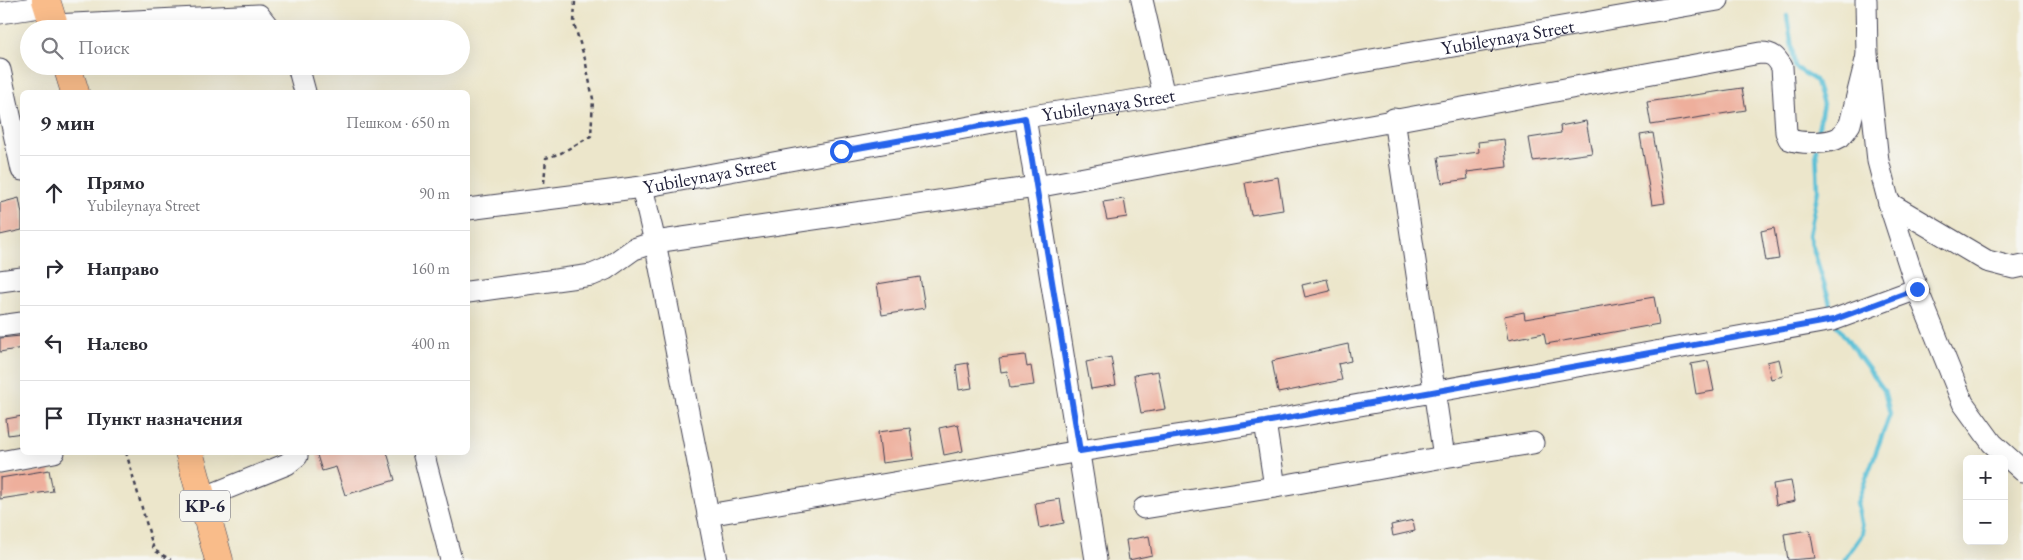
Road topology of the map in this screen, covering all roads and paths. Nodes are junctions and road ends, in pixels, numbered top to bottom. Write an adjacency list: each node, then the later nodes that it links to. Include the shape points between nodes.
1 (575, 0): 20 (path, via 574,24 593,99 591,136 561,154 546,158)
2 (1142, 0): 14 (street)
3 (1718, 0): 14 (street, Yubileynaya Street)
4 (1866, 0): 8 (street)
5 (0, 13): 6 (street)
6 (50, 15): 7 (street, via 259,15)
7 (263, 20)
8 (1867, 56): 16 (street, via 1850,124 1844,133 1831,140 1816,142 1789,139 1782,67 1771,53 1760,52); 21 (street, via 1878,161)
9 (0, 70): 17 (street)
10 (70, 75): 12 (highway)
11 (300, 75): 13 (street)
12 (74, 90)
13 (304, 90)
14 (1164, 96): 15 (street, Yubileynaya Street)
15 (1025, 118): 18 (street, Yubileynaya Street); 19 (street)
16 (1394, 119): 19 (street); 31 (street)
17 (20, 161)
18 (642, 186): 20 (street, Yubileynaya Street); 23 (street)
19 (1036, 187): 23 (street); 34 (street)
20 (543, 199): 22 (street, Yubileynaya Street)
21 (1889, 202): 24 (street, via 1987,261 2014,268); 27 (street)
22 (470, 209)
23 (655, 242): 28 (street, via 634,249 592,275); 46 (street)
24 (2023, 266)
25 (20, 278): 26 (street)
26 (0, 281)
27 (1917, 289): 31 (street, via 1833,320); 42 (street, via 1963,403 1992,443)
28 (470, 292)
29 (20, 323): 30 (street)
30 (0, 326)
31 (1435, 391): 32 (street); 40 (street)
32 (1265, 422): 34 (street); 43 (street)
33 (1533, 443): 40 (street)
34 (1080, 451): 46 (street); 51 (street)
35 (38, 455): 41 (street)
36 (127, 455): 47 (path, via 154,550)
37 (190, 455): 44 (highway, KP-6)
38 (297, 455): 44 (street, via 288,464)
39 (424, 455): 49 (street)
40 (1444, 457): 43 (street)
41 (0, 462)
42 (2023, 471)
43 (1275, 487): 45 (street)
44 (202, 498): 48 (highway, KP-6)
45 (1144, 508)
46 (708, 515): 50 (street)
47 (171, 560)
48 (219, 560)
49 (451, 560)
50 (717, 560)
51 (1096, 560)

